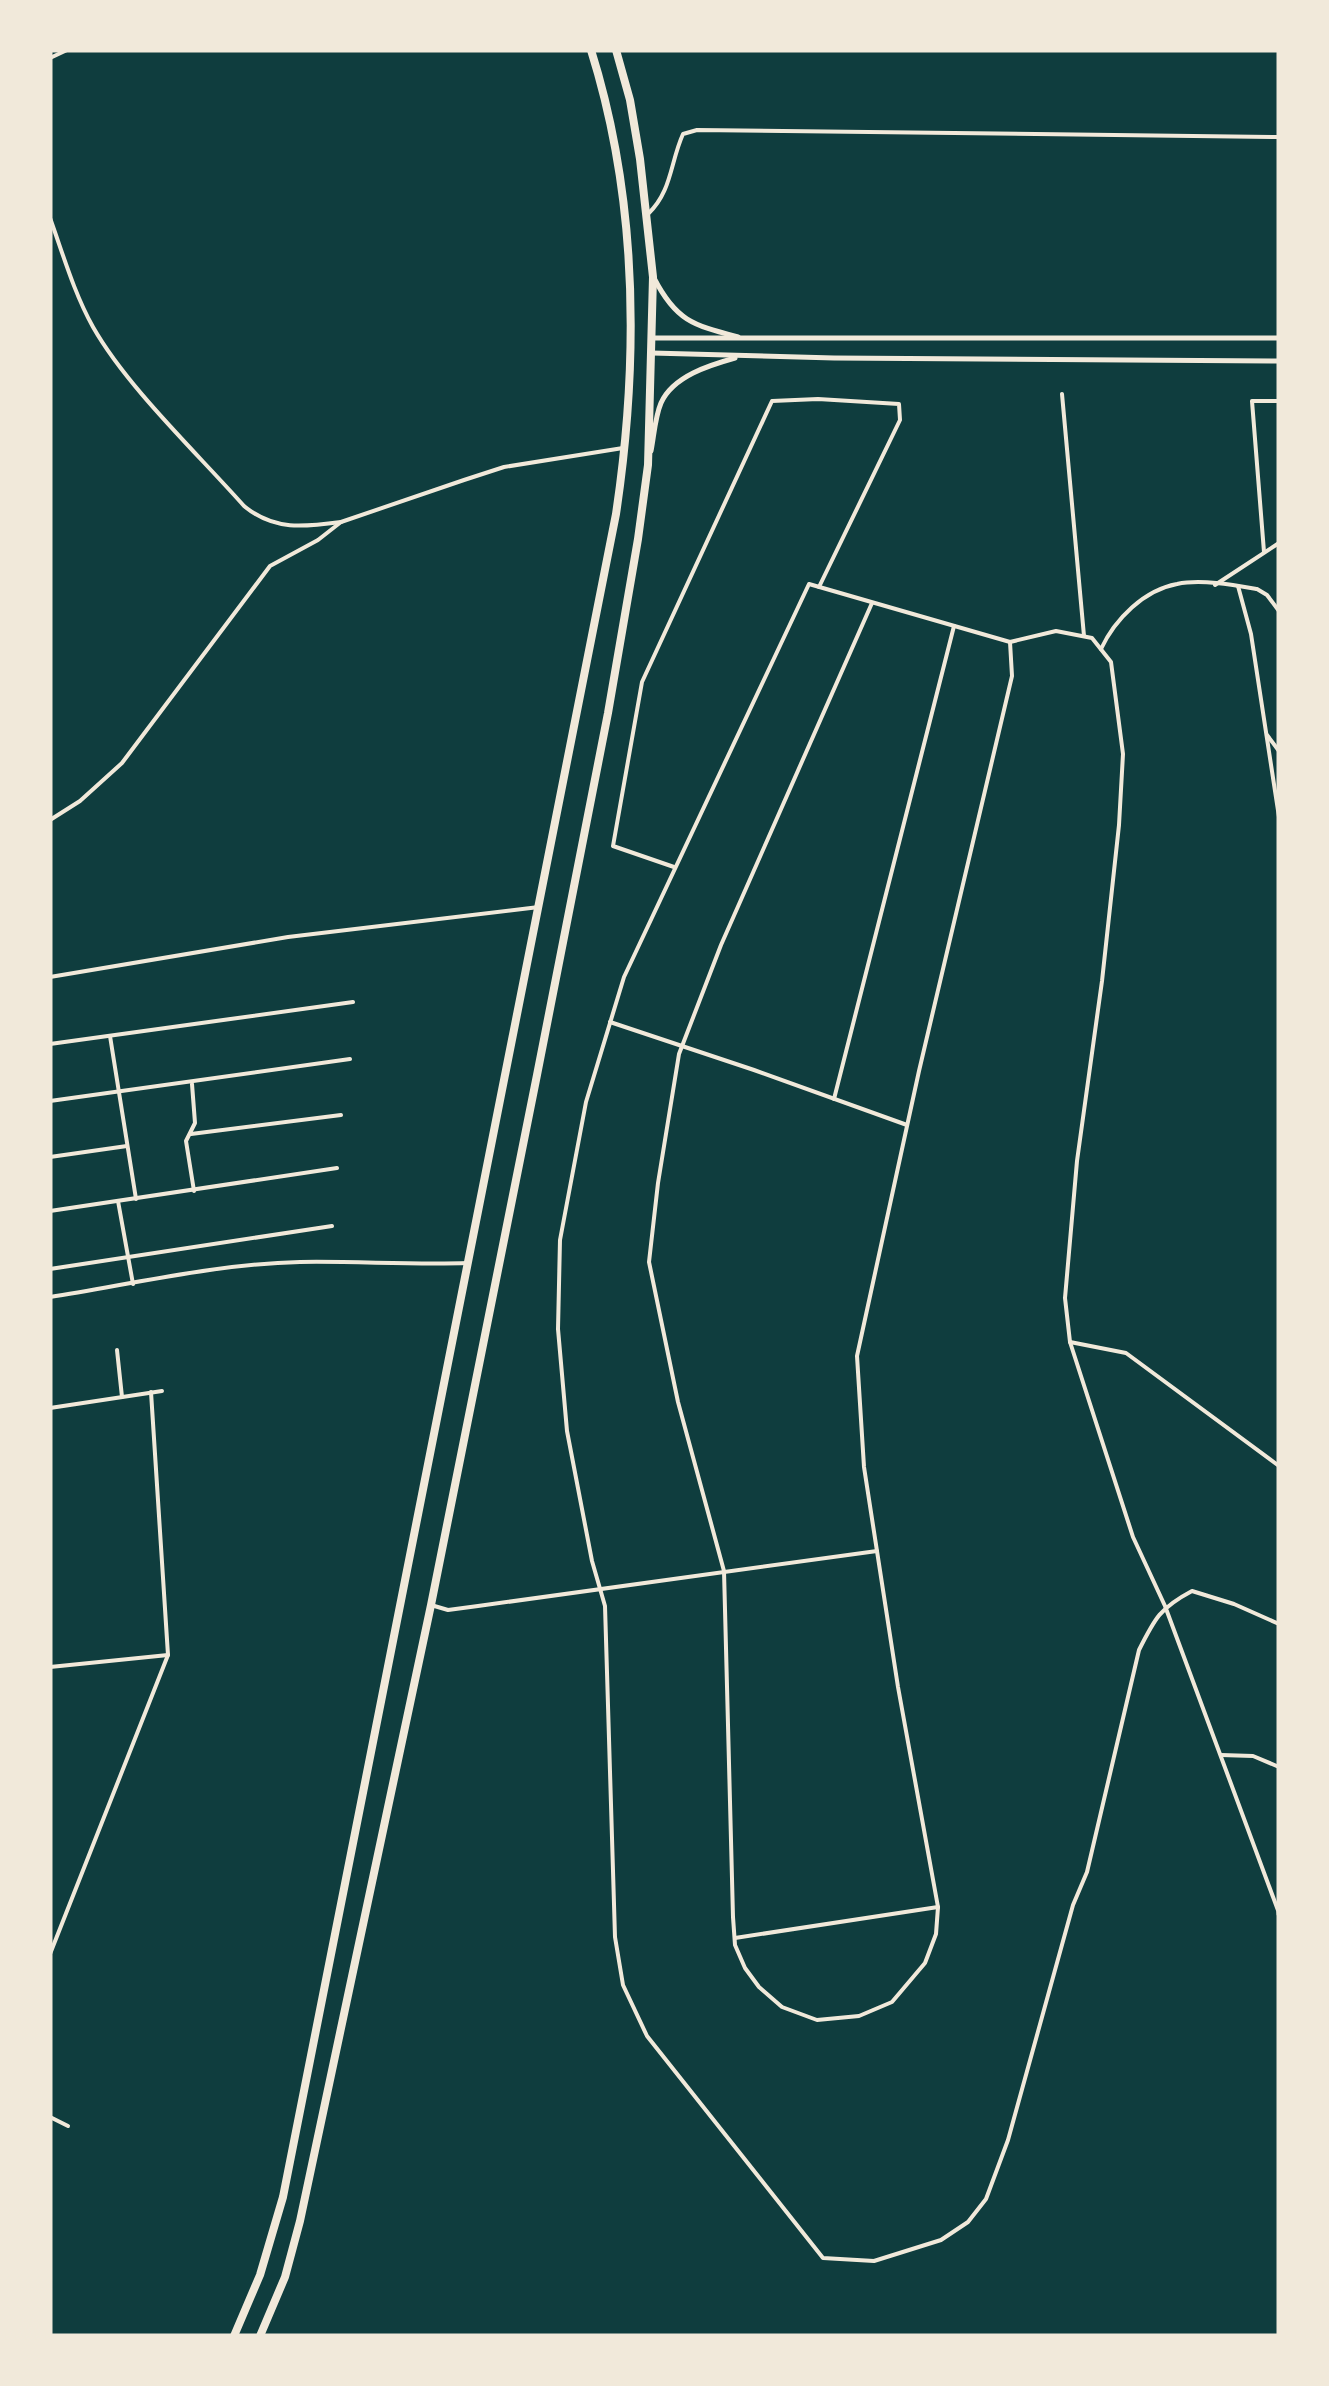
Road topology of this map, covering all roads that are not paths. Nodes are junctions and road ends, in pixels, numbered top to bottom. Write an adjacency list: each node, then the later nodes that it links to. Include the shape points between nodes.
1 (67, 50): 4 (street)
2 (591, 50): 17 (highway, via 627,217)
3 (616, 50): 6 (highway)
4 (50, 58)
5 (1279, 137): 6 (street, via 697,130 682,134 663,199)
6 (648, 214): 8 (highway)
7 (50, 218): 19 (street, via 71,279 120,368 244,506 261,521)
8 (653, 277): 9 (highway); 11 (street, via 676,314)
9 (652, 338): 11 (street); 12 (highway)
10 (1279, 338): 11 (street)
11 (746, 339)
12 (652, 352): 13 (street); 18 (highway)
13 (743, 355): 14 (street); 18 (street, via 673,387 661,402)
14 (1279, 360)
15 (1062, 394): 28 (street)
16 (1279, 401): 21 (street, via 1252,401)
17 (626, 448): 19 (street, via 504,467); 36 (highway)
18 (648, 465): 74 (highway, via 604,732)
19 (340, 522): 34 (street, via 270,566 122,763)
20 (1279, 543): 21 (street)
21 (1264, 552): 22 (street)
22 (1215, 585): 23 (street); 30 (street, via 1177,584 1141,600 1110,629)
23 (1238, 586): 26 (street, via 1267,595); 31 (street)
24 (819, 587): 25 (street); 35 (street, via 809,584); 35 (street, via 900,420 899,404 772,401 642,682 613,846)
25 (872, 603): 27 (street); 42 (street)
26 (1279, 610)
27 (954, 626): 29 (street); 46 (street)
28 (1084, 636): 29 (street, via 1056,631); 30 (street)
29 (1010, 642): 49 (street, via 1012,676)
30 (1101, 649): 64 (street, via 1111,662 1123,754 1077,1162 1065,1298)
31 (1264, 731): 32 (street); 33 (street)
32 (1279, 751)
33 (1279, 818)
34 (50, 820)
35 (676, 868): 39 (street)
36 (539, 907): 37 (street, via 288,937); 60 (highway)
37 (50, 976)
38 (354, 1002): 40 (street)
39 (610, 1022): 42 (street); 73 (street, via 586,1102 560,1240 558,1328 567,1431)
40 (110, 1036): 41 (street); 45 (street)
41 (50, 1044)
42 (683, 1045): 46 (street); 72 (street, via 649,1262)
43 (350, 1059): 44 (street)
44 (192, 1082): 45 (street); 50 (street)
45 (118, 1091): 47 (street); 51 (street)
46 (834, 1099): 49 (street)
47 (50, 1101)
48 (341, 1115): 50 (street)
49 (907, 1125): 71 (street, via 857,1356)
50 (192, 1134): 54 (street, via 186,1141)
51 (127, 1146): 52 (street); 55 (street)
52 (50, 1157)
53 (337, 1168): 54 (street)
54 (194, 1191): 55 (street)
55 (136, 1199): 56 (street)
56 (118, 1202): 57 (street); 59 (street)
57 (50, 1211)
58 (332, 1226): 59 (street)
59 (127, 1258): 61 (street); 62 (street)
60 (468, 1263): 62 (street, via 300,1262); 87 (highway, via 283,2197)
61 (50, 1269)
62 (133, 1284): 63 (street)
63 (50, 1297)
64 (1070, 1342): 70 (street, via 1126,1354); 75 (street, via 1127,1518)
65 (116, 1350): 68 (street)
66 (162, 1391): 67 (street)
67 (152, 1392): 68 (street); 77 (street)
68 (122, 1397): 69 (street)
69 (50, 1408)
70 (1279, 1466)
71 (877, 1551): 72 (street); 81 (street)
72 (724, 1571): 73 (street); 83 (street)
73 (602, 1588): 74 (street, via 448,1610); 75 (street, via 615,1937 623,1984 647,2036 823,2258 874,2262 941,2240 986,2199 1086,1872 1139,1650)
74 (430, 1605): 88 (highway, via 300,2221)
75 (1164, 1606): 76 (street, via 1192,1591); 79 (street)
76 (1279, 1624)
77 (168, 1654): 78 (street); 84 (street)
78 (50, 1667)
79 (1221, 1755): 80 (street, via 1253,1756); 82 (street)
80 (1279, 1767)
81 (938, 1906): 83 (street); 83 (street, via 925,1963 892,2002 858,2016 817,2020 782,2007 745,1968)
82 (1279, 1913)
83 (735, 1938)
84 (50, 1954)
85 (50, 2117): 86 (street)
86 (68, 2126)
87 (234, 2336)
88 (260, 2336)

